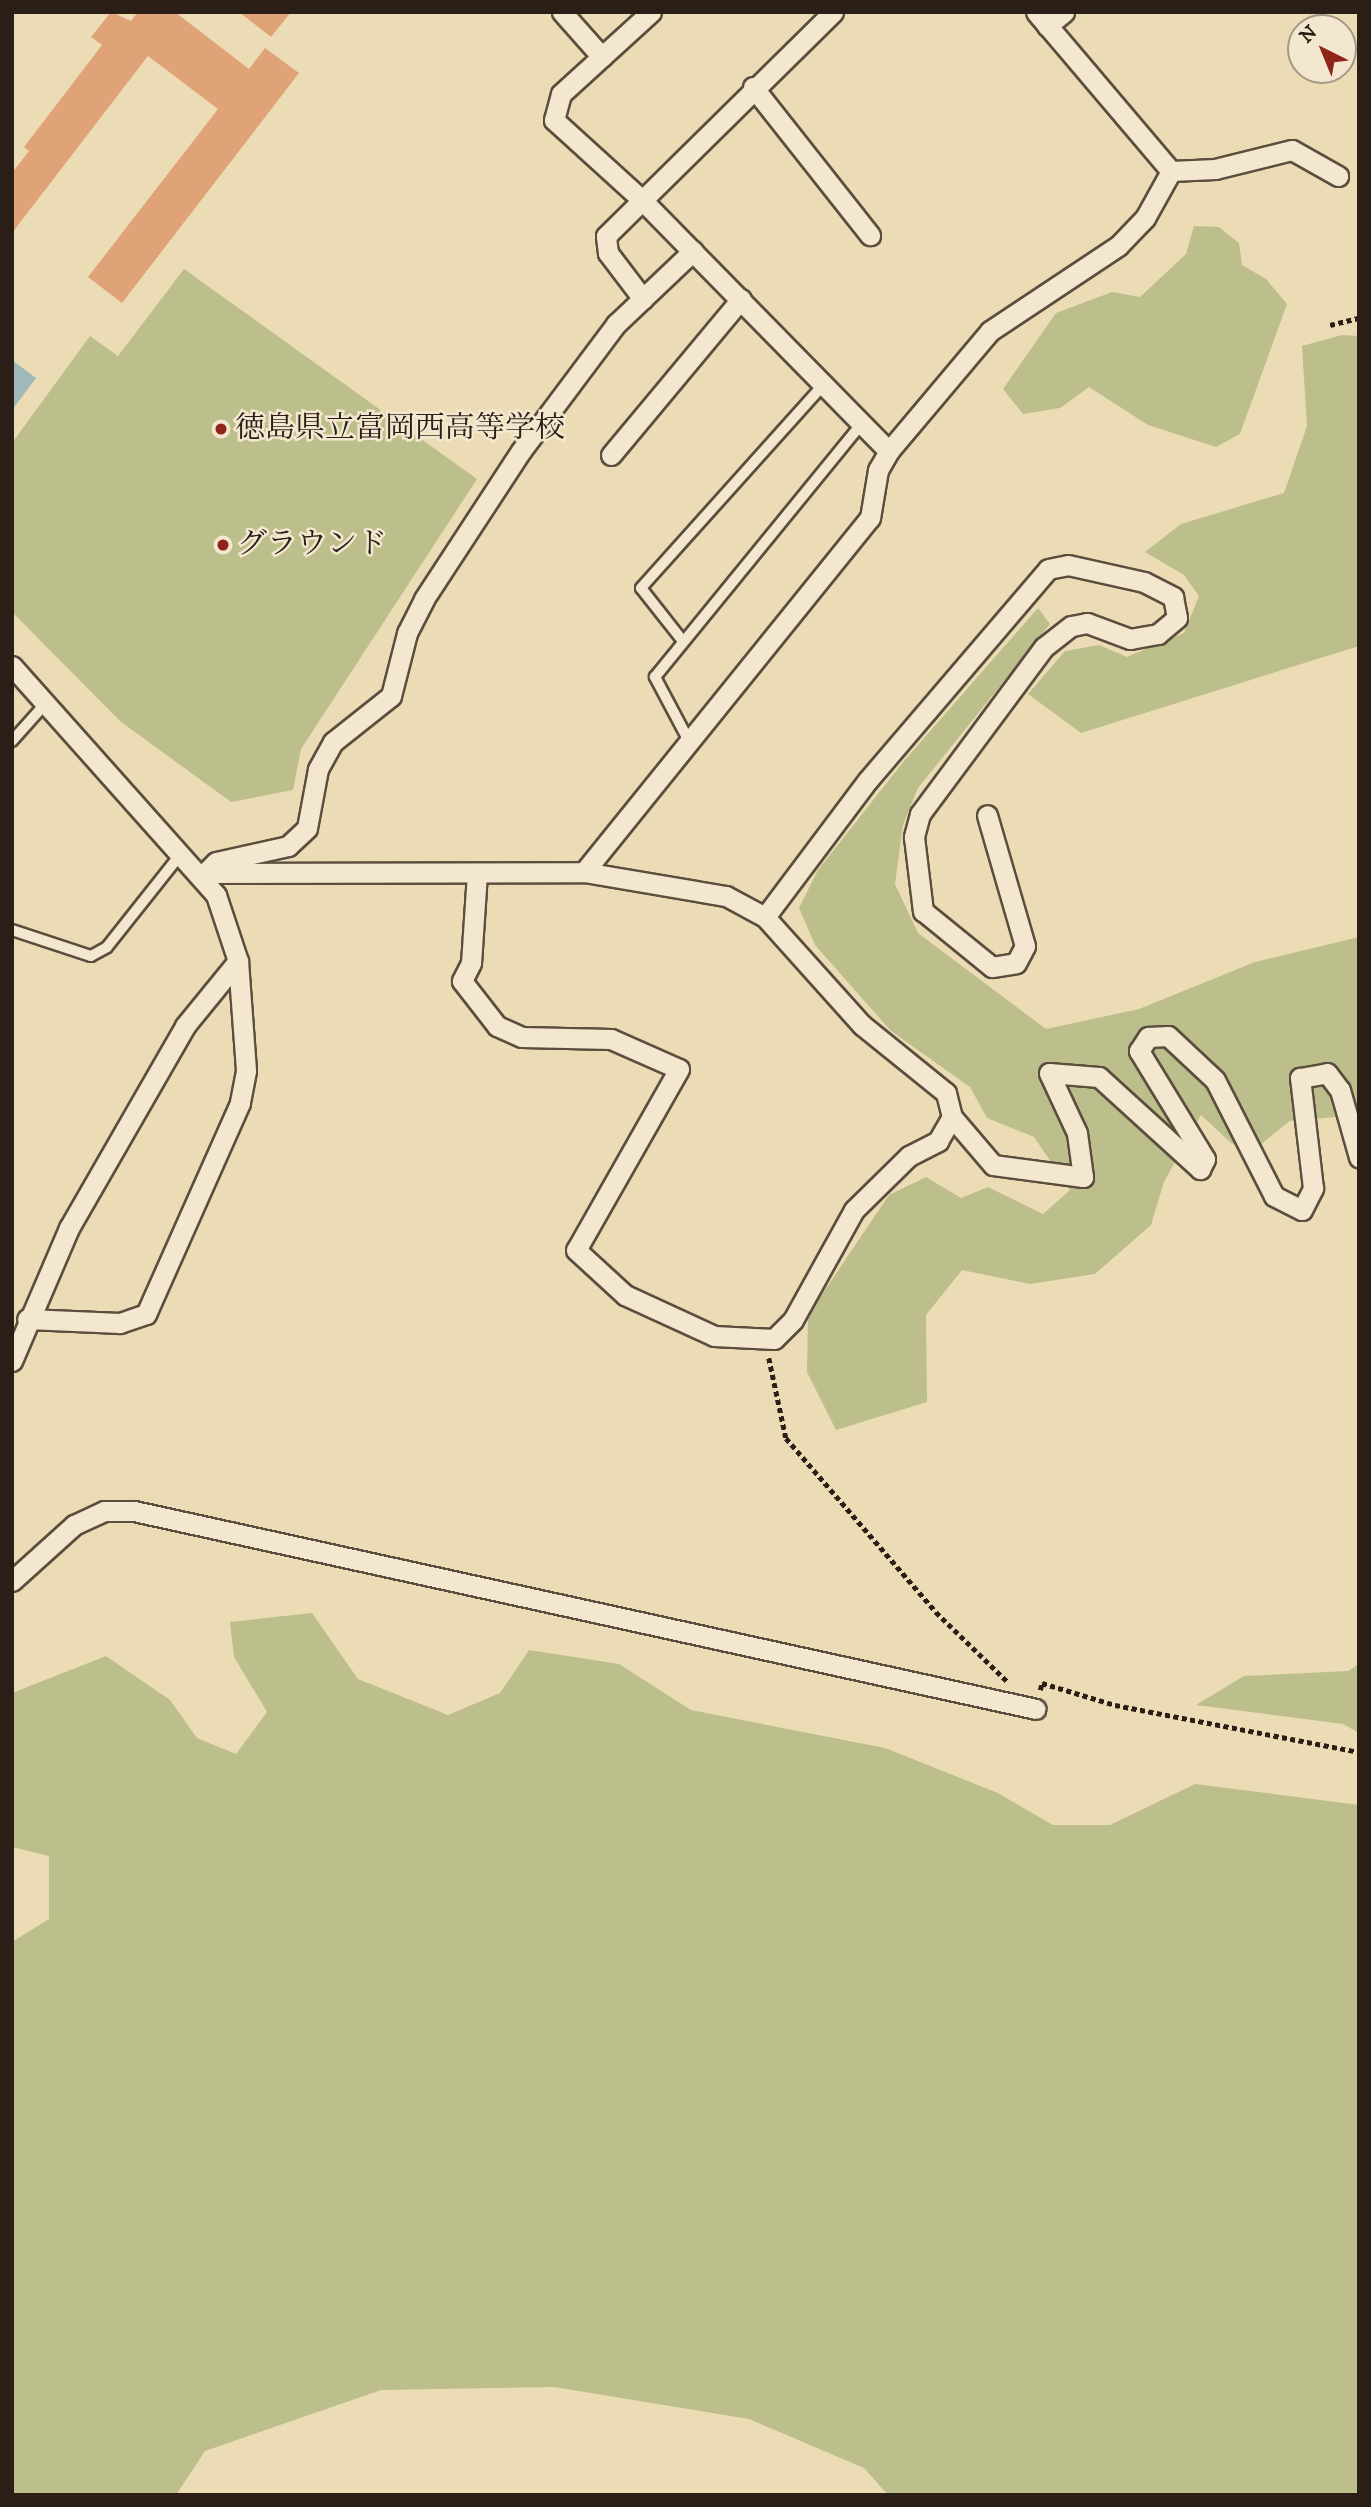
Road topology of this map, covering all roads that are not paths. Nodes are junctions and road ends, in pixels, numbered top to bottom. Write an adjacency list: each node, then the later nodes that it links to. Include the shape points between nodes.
1 (562, 12): 6 (street)
2 (652, 12): 6 (street)
3 (833, 12): 7 (street)
4 (1064, 12): 5 (street)
5 (1041, 19): 8 (street)
6 (602, 57): 10 (street, via 561,94 554,120)
7 (753, 88): 10 (street); 11 (street)
8 (1171, 171): 9 (street, via 1215,169 1292,150); 17 (street, via 1145,218 1118,246 990,331)
9 (1338, 176)
10 (642, 200): 12 (street); 13 (street, via 606,236 608,253)
11 (870, 235)
12 (693, 251): 13 (street); 14 (street)
13 (643, 299): 26 (street, via 617,324 528,442 425,599 407,633 391,696 333,743 318,769 307,828 288,846 216,862)
14 (741, 299): 15 (street); 18 (street)
15 (825, 384): 16 (street); 19 (lane, via 641,588)
16 (862, 423): 17 (street); 19 (lane)
17 (889, 451): 23 (street, via 878,470 870,518)
18 (611, 455)
19 (682, 639): 23 (lane, via 655,677)
20 (12, 666): 21 (street)
21 (46, 703): 22 (lane); 25 (street)
22 (12, 741)
23 (691, 746): 27 (street)
24 (987, 815): 29 (street, via 1026,946 1016,963 992,967 923,911 914,836 920,814 1044,646 1072,626 1087,623 1130,639 1158,634 1177,618 1173,597 1144,582 1068,565 1048,569 867,780)
25 (180, 855): 26 (street); 30 (lane, via 107,947 92,956)
26 (202, 872): 28 (street); 31 (street, via 216,895)
27 (584, 872): 28 (street); 29 (street, via 726,895)
28 (477, 873): 32 (street, via 471,963 462,981 497,1026 522,1037 611,1039 679,1069 576,1250 625,1295 714,1336 774,1339 793,1320 854,1210 909,1156 938,1141)
29 (765, 917): 32 (street, via 862,1025 946,1093)
30 (12, 930)
31 (238, 961): 34 (street, via 185,1026 69,1228); 34 (street, via 246,1071 240,1103 146,1314 120,1323)
32 (952, 1116): 33 (street, via 993,1165 1083,1177 1077,1133 1049,1073 1099,1077 1200,1169 1205,1159 1139,1051 1149,1037 1168,1036 1215,1080 1273,1196 1301,1210 1313,1188 1300,1078 1327,1073 1340,1090)
33 (1359, 1157)
34 (27, 1320): 35 (street)
35 (12, 1361)
36 (12, 1581): 37 (street, via 74,1525 104,1511 134,1511)
37 (1036, 1709)

